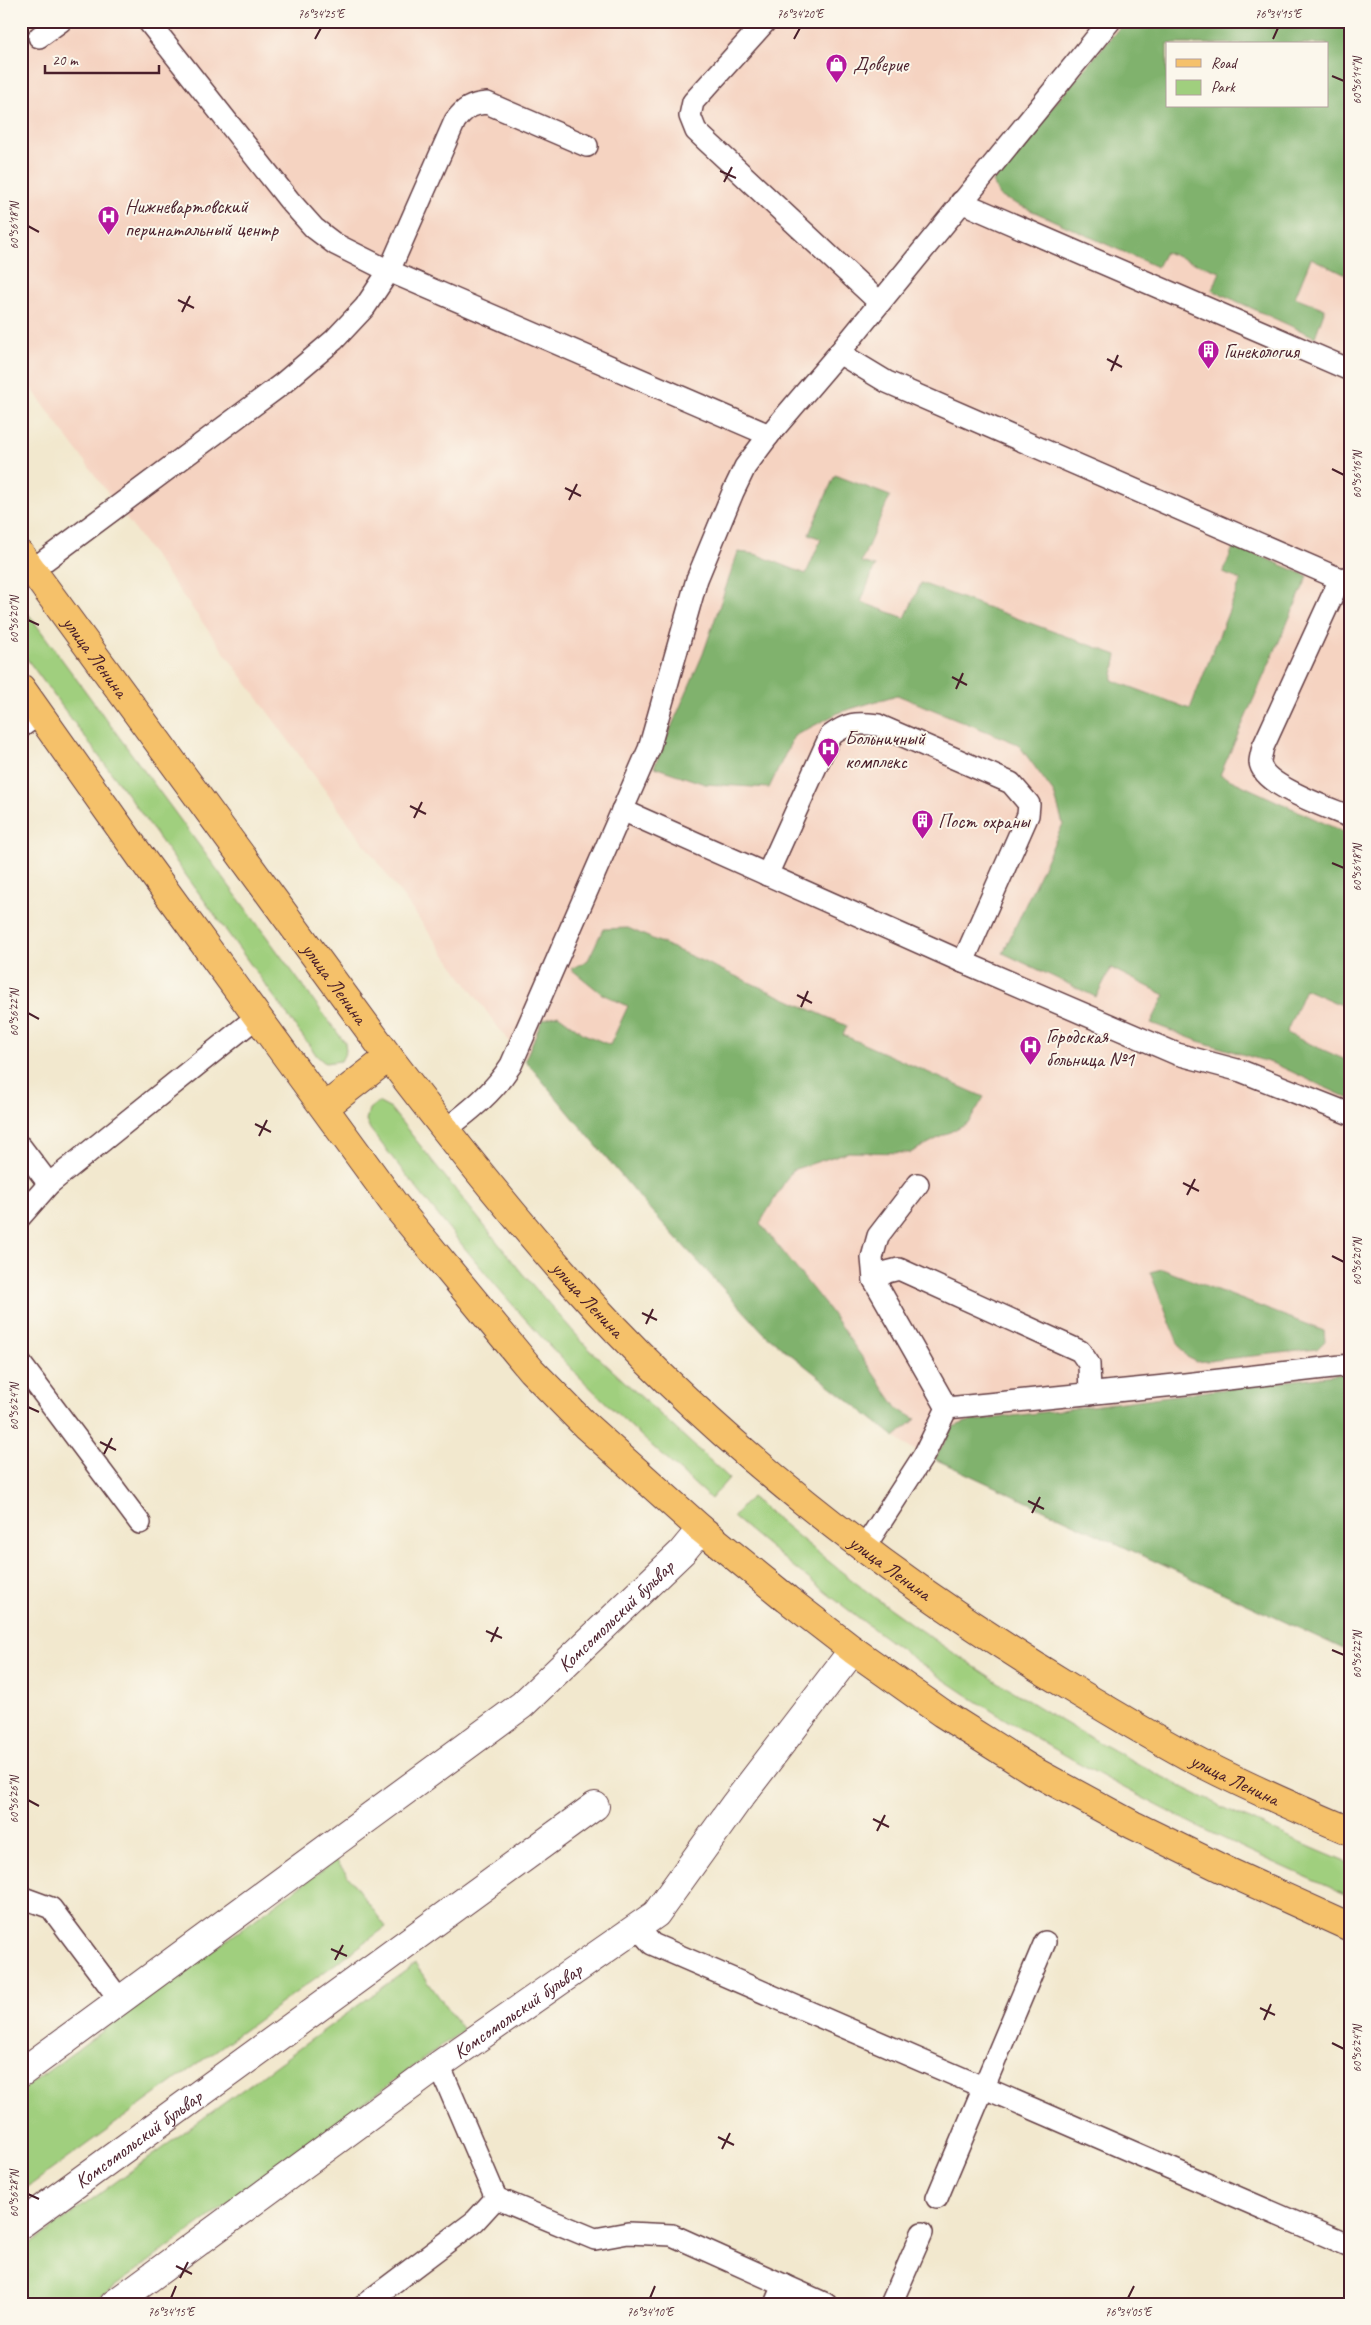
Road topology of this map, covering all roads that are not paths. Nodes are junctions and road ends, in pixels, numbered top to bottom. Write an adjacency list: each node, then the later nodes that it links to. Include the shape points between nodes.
1 (61, 21): 5 (lane)
2 (148, 21): 8 (lane, via 314,228 335,244)
3 (766, 21): 9 (lane, via 693,102 690,116 696,131)
4 (1110, 21): 7 (lane)
5 (39, 37)
6 (587, 146): 8 (lane, via 487,103 474,104 455,121)
7 (961, 202): 9 (lane); 11 (lane)
8 (389, 271): 12 (lane); 13 (lane, via 365,307 334,340 282,384)
9 (879, 302): 10 (lane)
10 (838, 353): 12 (lane); 14 (lane, via 887,382)
11 (1350, 370)
12 (769, 435): 17 (lane, via 745,467 697,579 649,749)
13 (27, 562): 22 (main road, улица Ленина)
14 (1345, 578): 18 (lane, via 1263,747 1260,764 1267,776 1280,786)
15 (21, 688): 16 (main road)
16 (31, 720): 21 (main road, via 145,863)
17 (622, 810): 19 (lane); 25 (lane, via 511,1065 483,1101)
18 (1350, 817)
19 (767, 875): 20 (lane); 20 (lane, via 830,736 844,726 860,722 878,725 1011,783 1029,804 1028,815)
20 (963, 962): 24 (lane, via 1176,1054 1241,1071)
21 (258, 1016): 23 (main road); 27 (lane)
22 (389, 1057): 23 (main road); 25 (main road, улица Ленина)
23 (325, 1107): 36 (main road, via 396,1205 532,1370 585,1425)
24 (1350, 1114)
25 (445, 1130): 37 (main road, улица Ленина, via 566,1276 632,1344 694,1405 810,1506)
26 (21, 1147): 27 (lane)
27 (49, 1184): 29 (lane)
28 (918, 1184): 30 (lane, via 878,1236 872,1258)
29 (21, 1216)
30 (874, 1280): 33 (lane, via 899,1270 1080,1351 1089,1364); 34 (lane)
31 (21, 1364): 35 (lane)
32 (1350, 1364): 33 (lane)
33 (1090, 1394): 34 (lane)
34 (947, 1408): 37 (lane, via 921,1460)
35 (140, 1523)
36 (702, 1529): 38 (main road); 45 (street, Комсомольский бульвар, via 522,1706)
37 (864, 1548): 40 (main road, улица Ленина, via 945,1607 1121,1718 1201,1763)
38 (853, 1650): 42 (main road, via 942,1713 1032,1770 1133,1825); 43 (street, Комсомольский бульвар, via 656,1914)
39 (594, 1806): 51 (street, Комсомольский бульвар)
40 (1350, 1831)
41 (21, 1897): 45 (lane, via 51,1908)
42 (1350, 1927)
43 (638, 1928): 46 (street, Комсомольский бульвар); 48 (lane, via 652,1944)
44 (1045, 1942): 48 (lane)
45 (120, 2000): 47 (street, Комсомольский бульвар)
46 (439, 2065): 49 (lane); 55 (street, Комсомольский бульвар)
47 (21, 2073)
48 (984, 2086): 50 (lane); 53 (lane)
49 (496, 2198): 54 (lane, via 595,2239 628,2233 672,2235); 56 (lane, via 475,2221)
50 (937, 2198)
51 (21, 2224)
52 (922, 2233): 58 (lane)
53 (1350, 2246)
54 (780, 2294): 57 (lane)
55 (114, 2304)
56 (365, 2304)
57 (826, 2304)
58 (890, 2304)

